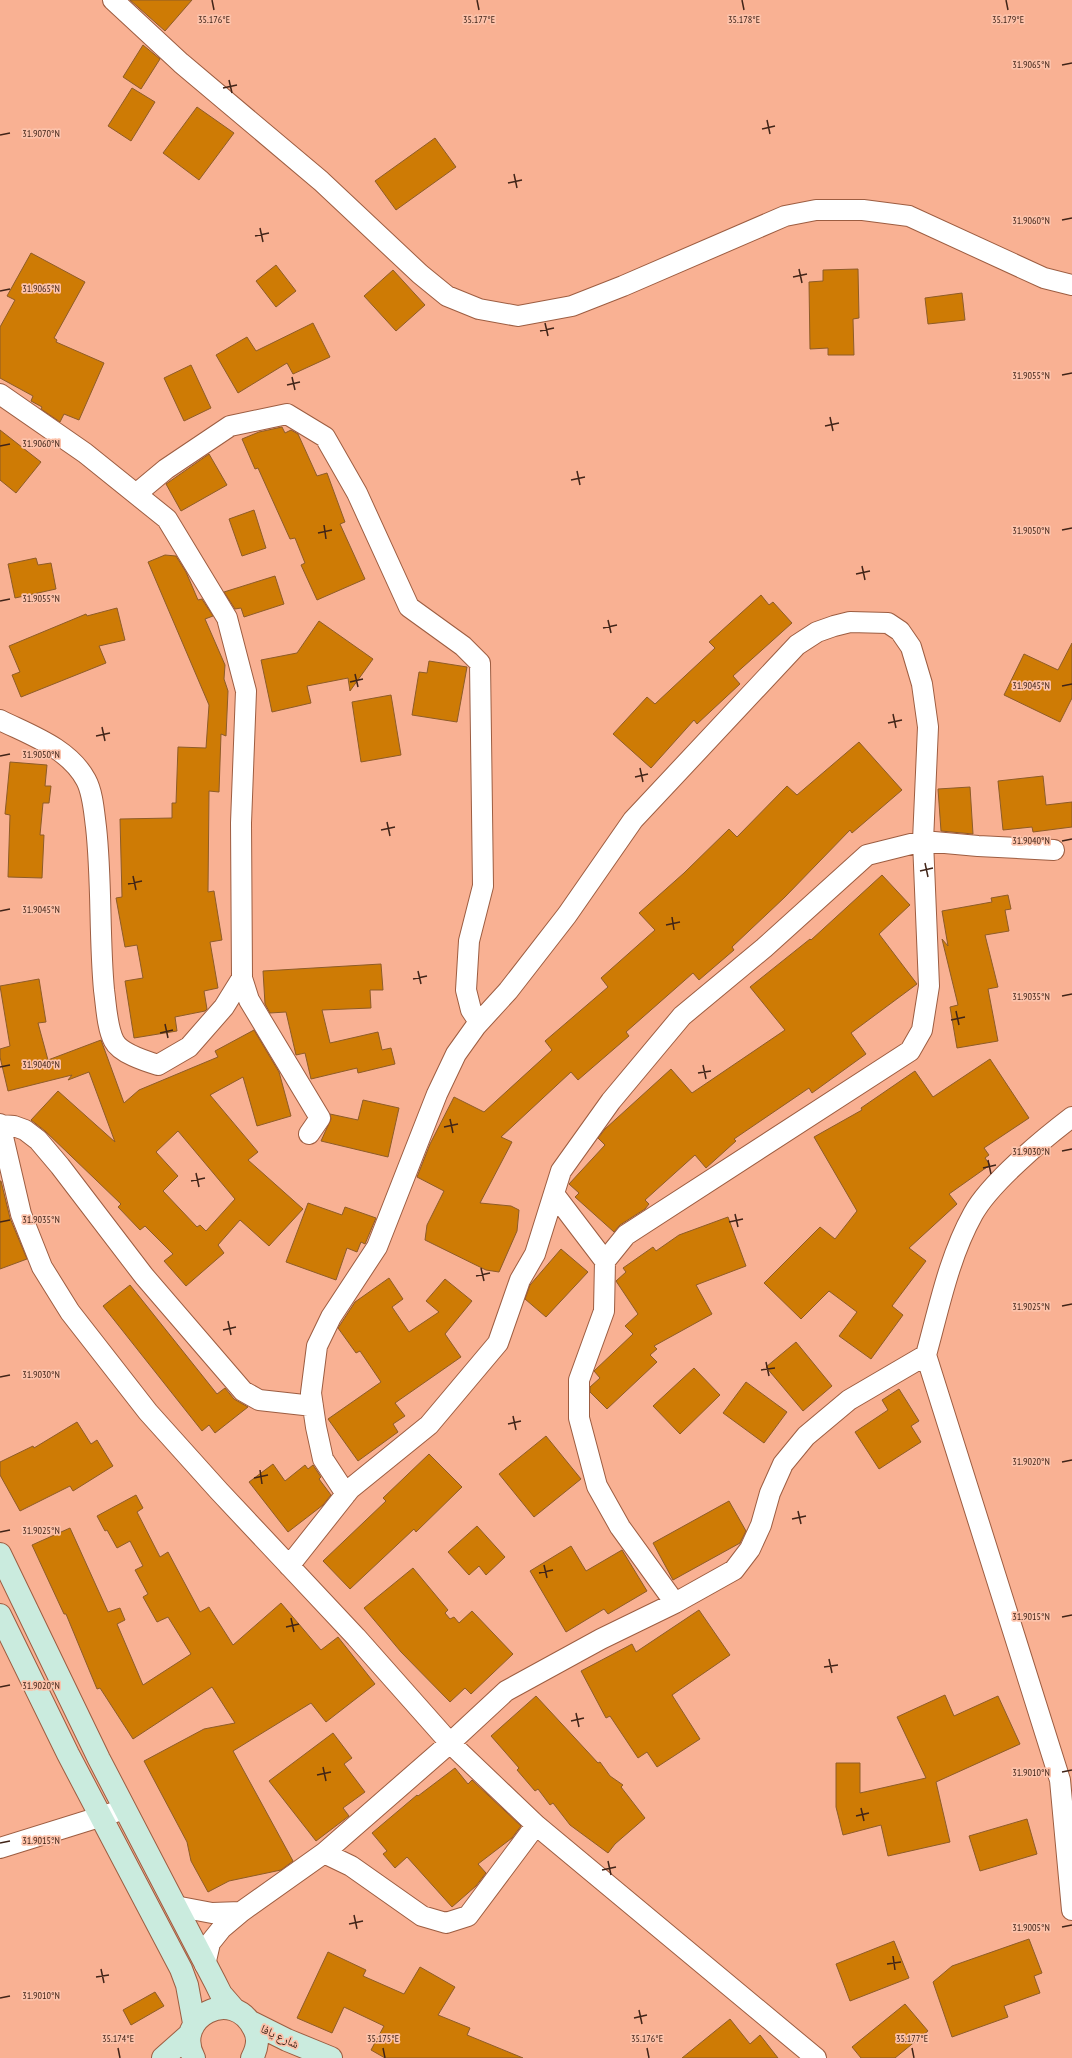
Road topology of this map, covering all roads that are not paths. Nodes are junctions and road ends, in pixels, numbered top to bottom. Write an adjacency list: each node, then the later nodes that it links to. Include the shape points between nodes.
1 (113, 0): 2 (street, via 181,63 321,181 420,274 447,296 479,309 518,316 572,306 785,216 816,210 863,210 910,216 1044,278)
2 (1072, 285)
3 (0, 394): 4 (street, via 85,454)
4 (136, 494): 8 (street, via 167,519 227,618 246,691 241,823); 9 (street, via 166,469 230,426 287,414 325,437 357,494 410,607 463,646 480,663 483,886 470,941 466,990 471,1010)
5 (0, 720): 8 (street, via 49,745 70,759 86,780 94,811 100,864 102,964 106,1011 114,1042 136,1059 158,1065 189,1047 224,1007)
6 (923, 841): 7 (street); 9 (street, via 928,727 922,684 911,647 900,631 888,623 850,622 817,632 797,645 632,820 567,915 508,991); 13 (street, via 867,855 764,948 682,1016 611,1101 562,1171); 14 (street, via 929,986 922,1030 910,1051 626,1235)
7 (1054, 850)
8 (242, 978): 12 (street, via 249,1000 320,1118)
9 (479, 1022): 16 (street, via 456,1054 437,1094 377,1246 331,1317 318,1346 311,1393)
10 (1072, 1117): 15 (street, via 1000,1180 973,1214 952,1264)
11 (0, 1124): 16 (street, via 25,1130 38,1140 144,1276 243,1391 259,1400); 19 (street, via 21,1214 42,1267 70,1312 148,1412)
12 (309, 1134)
13 (554, 1194): 14 (street); 17 (street, via 535,1254 520,1280 498,1343 429,1425)
14 (605, 1261): 20 (street, via 604,1311 579,1380 579,1418 597,1486 620,1527)
15 (926, 1355): 20 (street, via 849,1400 806,1436 783,1464 750,1549 734,1570); 29 (street, via 1060,1780)
16 (313, 1406): 17 (street, via 323,1459)
17 (346, 1494): 19 (street)
18 (0, 1554): 23 (main road)
19 (289, 1566): 22 (street)
20 (676, 1603): 22 (street, via 601,1639 506,1691)
21 (0, 1615): 24 (main road)
22 (450, 1743): 25 (street); 27 (street)
23 (124, 1809): 24 (street); 28 (main road)
24 (101, 1817): 26 (street); 33 (main road, via 188,1985)
25 (536, 1825): 27 (street, via 468,1916 446,1924 422,1916 352,1866); 38 (street)
26 (0, 1848)
27 (324, 1852): 30 (street)
28 (175, 1906): 30 (street, via 212,1913); 31 (main road)
29 (1072, 1910)
30 (241, 1912): 31 (street, via 222,1928 210,1944)
31 (206, 1965): 32 (main road, via 222,1994)
32 (242, 2016): 33 (main road, via 223,2008 212,2009 202,2015); 36 (main road, via 256,2032 257,2042); 37 (main road, شارع يافا, via 287,2040)
33 (192, 2028): 34 (main road); 35 (main road, via 189,2045)
34 (163, 2058)
35 (194, 2058)
36 (252, 2058)
37 (331, 2058)
38 (816, 2058)

